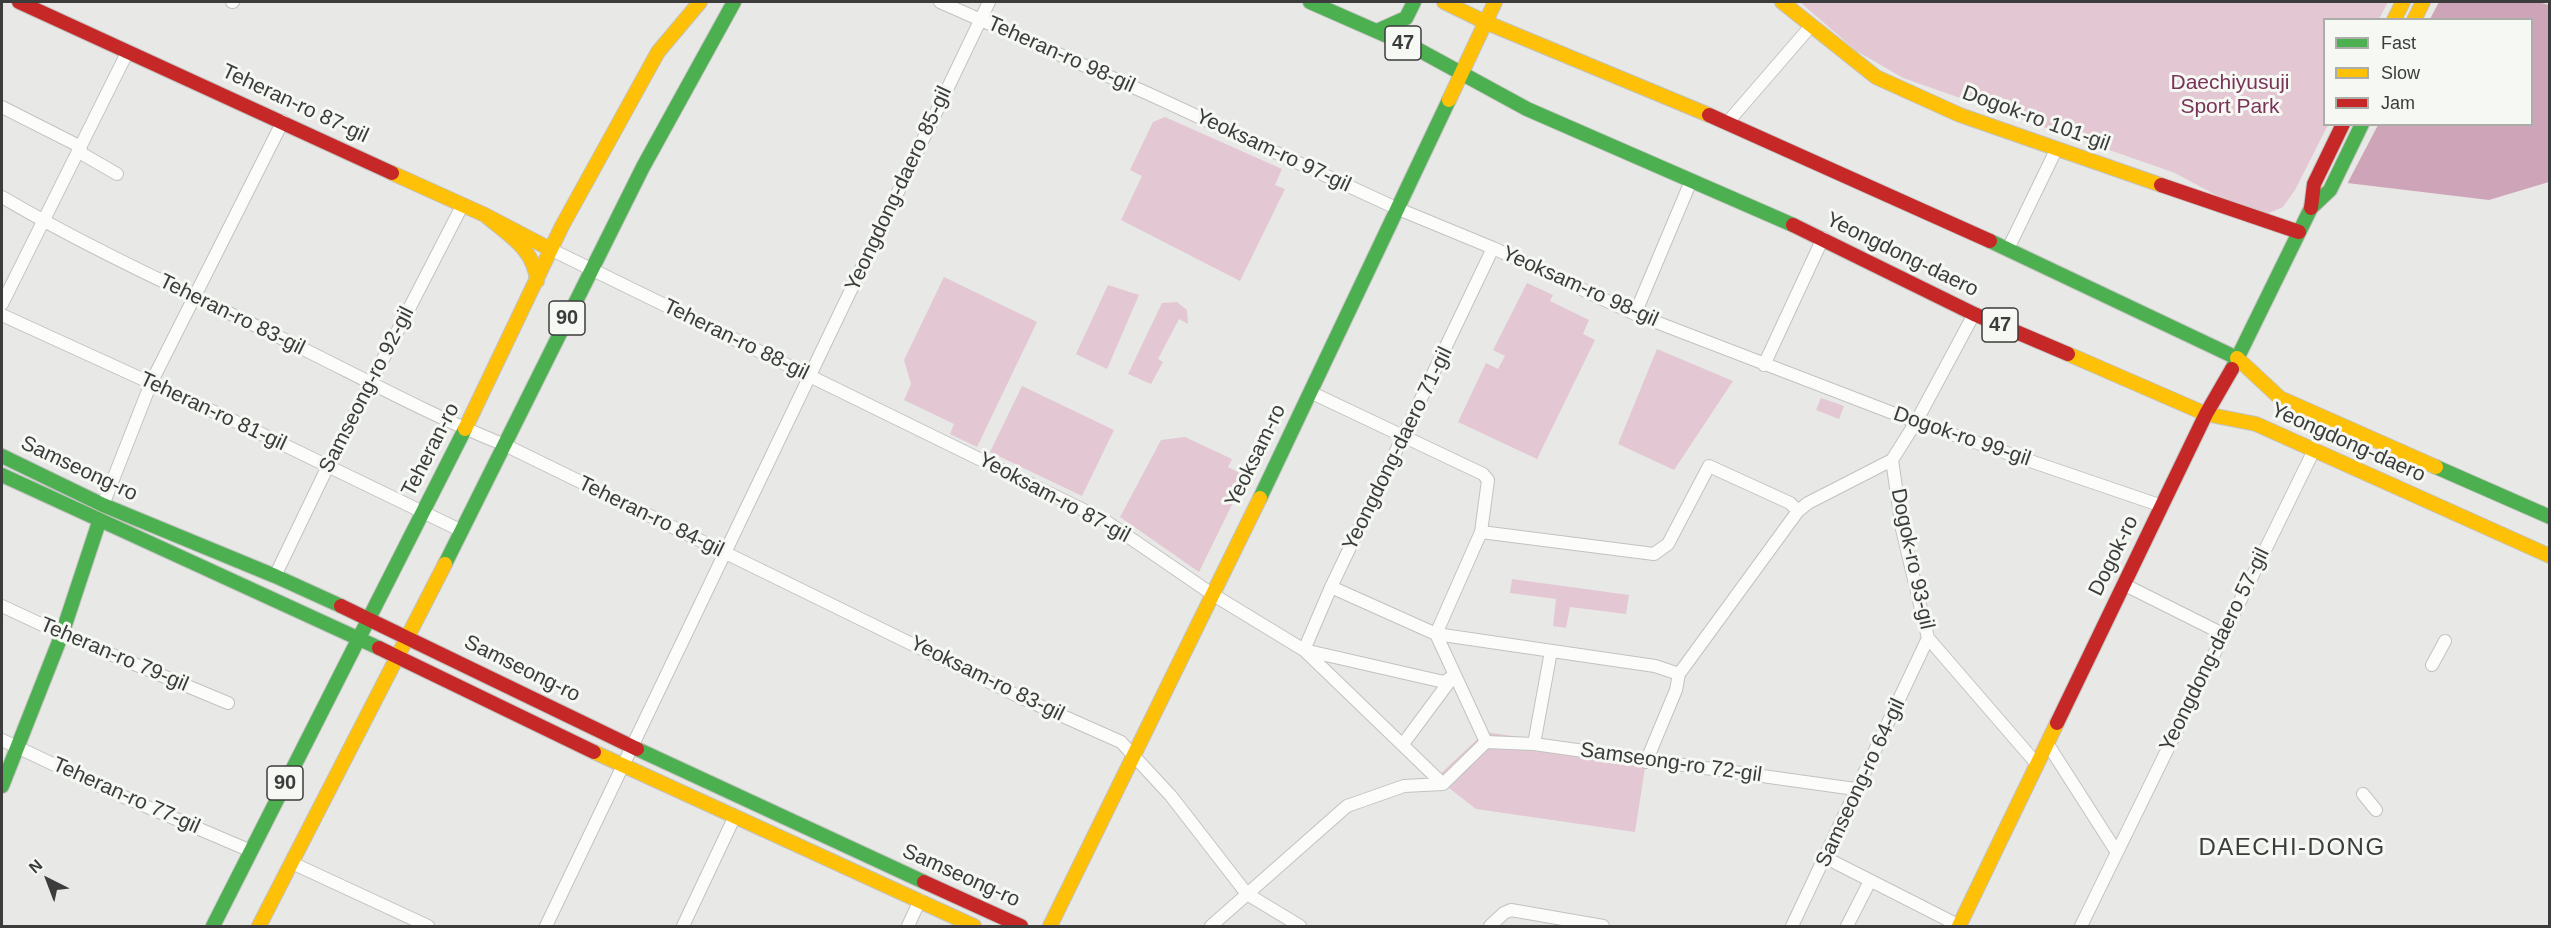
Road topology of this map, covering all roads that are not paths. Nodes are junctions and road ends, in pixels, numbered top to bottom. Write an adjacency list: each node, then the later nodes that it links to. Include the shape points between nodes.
1 (20, 2): 21 (main road, Teheran-ro 87-gil)
2 (700, 2): 42 (main road, Teheran-ro / 90, via 658,52)
3 (734, 2): 44 (main road, 90, via 681,90)
4 (940, 2): 17 (street, Teheran-ro 98-gil)
5 (989, 2): 17 (street, Yeongdong-daero 85-gil)
6 (1310, 2): 14 (main road, Yeongdong-daero / 47)
7 (1351, 2): 14 (main road)
8 (1414, 2): 20 (main road, via 1409,16 1401,23)
9 (1444, 2): 18 (main road, Yeongdong-daero)
10 (1495, 2): 18 (main road, Yeoksam-ro)
11 (1782, 2): 19 (main road, Dogok-ro 101-gil)
12 (2403, 2): 15 (main road)
13 (2423, 2): 16 (main road)
14 (1344, 16): 20 (main road, Yeongdong-daero / 47)
15 (2395, 18)
16 (2415, 18)
17 (980, 20): 23 (street, Teheran-ro 98-gil); 53 (street, Yeongdong-daero 85-gil)
18 (1485, 22): 22 (main road, Yeoksam-ro); 26 (main road, Yeongdong-daero)
19 (1810, 27): 26 (street); 30 (main road, Dogok-ro 101-gil, via 1876,77 1960,115)
20 (1377, 31): 22 (main road, Yeongdong-daero / 47)
21 (128, 51): 25 (main road, Teheran-ro 87-gil); 29 (street)
22 (1459, 74): 32 (main road, Yeongdong-daero / 47, via 1527,109); 35 (main road, Yeoksam-ro)
23 (1149, 94): 35 (street, Yeoksam-ro 97-gil)
24 (2, 107): 29 (street)
25 (283, 121): 34 (main road, Teheran-ro 87-gil); 46 (street)
26 (1727, 123): 43 (main road, Yeongdong-daero)
27 (2342, 126): 36 (main road, Dogok-ro, via 2314,184)
28 (2361, 126): 36 (main road, Dogok-ro, via 2330,190)
29 (80, 150): 31 (street); 38 (street)
30 (2055, 150): 39 (main road, Dogok-ro 101-gil); 43 (street)
31 (117, 174)
32 (1691, 181): 40 (main road, Yeongdong-daero / 47); 48 (street)
33 (2, 197): 38 (street, Teheran-ro 83-gil)
34 (462, 206): 37 (main road, Teheran-ro 87-gil); 55 (street, Samseong-ro 92-gil)
35 (1396, 208): 41 (street, Yeoksam-ro 98-gil); 56 (main road, Yeoksam-ro)
36 (2312, 208): 39 (main road, Dogok-ro)
37 (485, 215): 42 (main road, Teheran-ro 87-gil); 45 (main road, via 529,254 537,266)
38 (44, 222): 46 (street, Teheran-ro 83-gil); 47 (street)
39 (2299, 232): 51 (main road, Dogok-ro)
40 (1823, 238): 49 (main road, Yeongdong-daero / 47); 52 (street)
41 (1493, 248): 48 (street, Yeoksam-ro 98-gil); 61 (street, Yeongdong-daero 71-gil)
42 (550, 249): 44 (street, Teheran-ro 88-gil); 45 (main road, Teheran-ro / 90)
43 (2008, 249): 51 (main road, Yeongdong-daero)
44 (590, 268): 53 (street, Teheran-ro 88-gil); 62 (main road, 90)
45 (537, 281): 59 (main road, Teheran-ro / 90)
46 (194, 296): 54 (street); 55 (street, Teheran-ro 83-gil)
47 (2, 304)
48 (1635, 314): 52 (street, Yeoksam-ro 98-gil)
49 (1974, 314): 57 (main road, Yeongdong-daero / 47); 58 (street)
50 (2, 315): 54 (street, Teheran-ro 81-gil)
51 (2238, 359): 57 (main road, Dogok-ro); 72 (main road, Yeongdong-daero, via 2280,398)
52 (1764, 365): 58 (street, Dogok-ro 99-gil)
53 (810, 377): 60 (street, Teheran-ro 88-gil); 76 (street, Yeongdong-daero 85-gil)
54 (150, 383): 66 (street, Teheran-ro 81-gil); 68 (street)
55 (370, 384): 59 (street, Teheran-ro 83-gil); 66 (street, Samseong-ro 92-gil)
56 (1310, 392): 61 (street); 81 (main road, Yeoksam-ro)
57 (2206, 414): 63 (main road, Yeongdong-daero / 47, via 2256,424); 69 (main road, Dogok-ro)
58 (1916, 422): 65 (street); 69 (street, Dogok-ro 99-gil)
59 (465, 429): 62 (street, Teheran-ro 84-gil); 71 (main road, Teheran-ro / 90)
60 (921, 431): 81 (street, Yeoksam-ro 87-gil, via 1097,516)
61 (1404, 437): 75 (street, via 1483,474 1488,480); 80 (street, Yeongdong-daero 71-gil)
62 (505, 445): 74 (main road, 90); 76 (street, Teheran-ro 84-gil)
63 (2314, 450): 77 (main road, Yeongdong-daero / 47); 87 (street, Yeongdong-daero 57-gil)
64 (2, 456): 68 (main road, Samseong-ro)
65 (1892, 460): 70 (street); 89 (street, Dogok-ro 93-gil, via 1902,529)
66 (328, 466): 71 (street, Teheran-ro 81-gil); 78 (street, Samseong-ro 92-gil)
67 (2, 475): 73 (main road, Samseong-ro)
68 (103, 505): 78 (main road, Samseong-ro)
69 (2162, 506): 79 (main road, Dogok-ro)
70 (1798, 511): 75 (street, via 1790,503 1709,466 1668,543 1654,554); 96 (street)
71 (423, 512): 74 (street, Teheran-ro 81-gil); 84 (main road, Teheran-ro / 90)
72 (2550, 517)
73 (99, 522): 85 (main road); 90 (main road, Samseong-ro)
74 (462, 531): 88 (main road, 90)
75 (1481, 532): 86 (street)
76 (725, 552): 83 (street, Teheran-ro 84-gil); 104 (street, Yeongdong-daero 85-gil)
77 (2550, 556)
78 (275, 576): 84 (main road, Samseong-ro)
79 (2123, 584): 87 (street); 101 (main road, Dogok-ro)
80 (1331, 587): 86 (street); 92 (street, Yeongdong-daero 71-gil)
81 (1212, 594): 92 (street, Yeoksam-ro 87-gil); 106 (main road, Yeoksam-ro)
82 (2, 606): 85 (street, Teheran-ro 79-gil)
83 (836, 607): 106 (street, Yeoksam-ro 83-gil, via 1121,742)
84 (367, 621): 88 (main road, Samseong-ro); 90 (main road, Teheran-ro / 90)
85 (62, 634): 98 (street, Teheran-ro 79-gil); 105 (main road)
86 (1436, 634): 93 (street); 97 (street)
87 (2223, 634): 117 (street, Yeongdong-daero 57-gil)
88 (407, 637): 94 (main road, 90); 104 (main road, Samseong-ro)
89 (1928, 638): 108 (street, Dogok-ro 93-gil); 112 (street, Samseong-ro 64-gil)
90 (359, 640): 94 (main road, Samseong-ro); 116 (main road, Teheran-ro / 90)
91 (2445, 642): 95 (street)
92 (1304, 650): 97 (street, via 1444,682); 102 (street)
93 (1551, 651): 96 (street, via 1655,666); 103 (street)
94 (398, 656): 109 (main road, Samseong-ro); 119 (main road, 90)
95 (2432, 665)
96 (1679, 674): 107 (street)
97 (1455, 675): 100 (street); 102 (street)
98 (228, 703)
99 (2, 740): 105 (street, Teheran-ro 77-gil)
100 (1486, 742): 103 (street, Samseong-ro 72-gil); 110 (street)
101 (2047, 743): 108 (main road, Dogok-ro); 117 (street)
102 (1403, 744): 110 (street)
103 (1534, 744): 107 (street, Samseong-ro 72-gil)
104 (631, 746): 109 (street, Yeongdong-daero 85-gil); 131 (main road, Samseong-ro)
105 (16, 747): 111 (main road); 116 (street, Teheran-ro 77-gil)
106 (1134, 756): 121 (street, Yeoksam-ro 83-gil, via 1171,796); 132 (main road, Yeoksam-ro)
107 (1646, 762): 112 (street, Samseong-ro 72-gil, via 1702,766)
108 (2036, 763): 123 (main road, Dogok-ro)
109 (621, 765): 115 (main road, Samseong-ro); 127 (street, Yeongdong-daero 85-gil)
110 (1443, 784): 121 (street, via 1404,786 1347,806)
111 (2, 786)
112 (1855, 789): 118 (street, Samseong-ro 64-gil)
113 (2363, 794): 114 (street)
114 (2376, 810)
115 (735, 816): 122 (main road, Samseong-ro); 128 (street)
116 (251, 851): 124 (main road, Teheran-ro / 90)
117 (2116, 851): 139 (street, Yeongdong-daero 57-gil)
118 (1826, 858): 120 (street); 137 (street, Samseong-ro 64-gil)
119 (292, 863): 125 (main road, 90); 126 (street)
120 (1870, 881): 123 (street); 138 (street)
121 (1247, 894): 133 (street); 134 (street)
122 (920, 900): 129 (street); 130 (main road, Samseong-ro)
123 (1960, 926)
124 (213, 927)
125 (259, 927)
126 (428, 927)
127 (546, 927)
128 (683, 927)
129 (908, 927)
130 (974, 927)
131 (1021, 927)
132 (1050, 927)
133 (1211, 927)
134 (1300, 927)
135 (1490, 927): 136 (street, via 1511,910)
136 (1603, 927)
137 (1792, 927)
138 (1847, 927)
139 (2081, 927)

